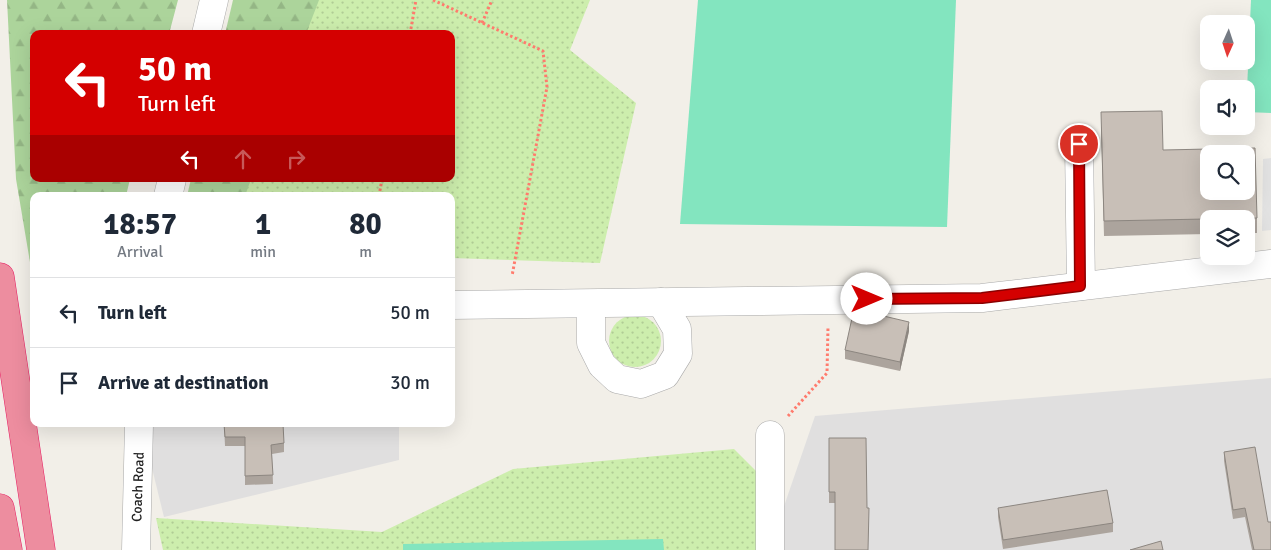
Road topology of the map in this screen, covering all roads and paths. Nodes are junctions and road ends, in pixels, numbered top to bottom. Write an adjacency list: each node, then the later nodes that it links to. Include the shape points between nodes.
1 (214, 0): 6 (street)
2 (416, 0): 7 (path)
3 (433, 0): 5 (path)
4 (492, 0): 5 (path)
5 (482, 23): 16 (path, via 543,51 547,87)
6 (207, 30)
7 (411, 30)
8 (1079, 144): 11 (street)
9 (1271, 264): 11 (street)
10 (0, 277): 21 (highway)
11 (1080, 286): 12 (street, via 982,298)
12 (829, 299): 13 (street); 18 (path, via 827,373)
13 (661, 302): 14 (street); 14 (street, via 677,329 678,354 665,376 641,384 617,379 602,365 591,343)
14 (591, 304): 16 (street)
15 (455, 305): 16 (street)
16 (506, 306)
17 (139, 427): 22 (street, Coach Road)
18 (770, 435): 23 (street)
19 (0, 508): 20 (highway)
20 (8, 550)
21 (41, 550)
22 (136, 550)
23 (770, 550)

